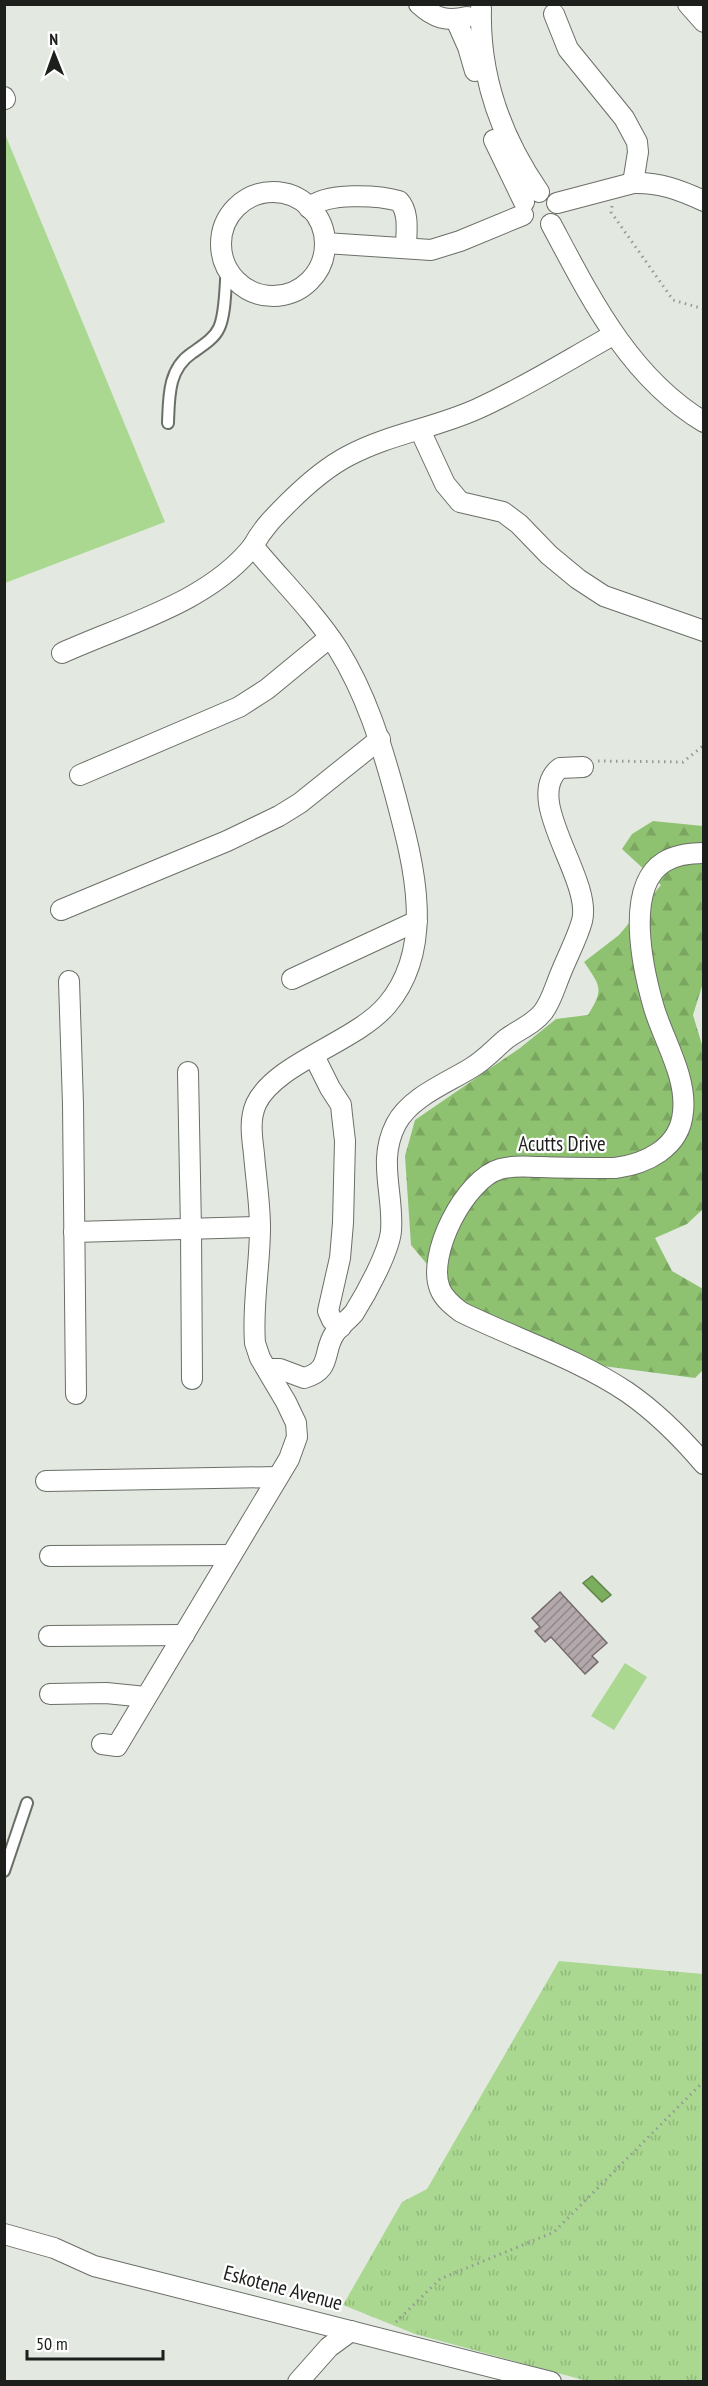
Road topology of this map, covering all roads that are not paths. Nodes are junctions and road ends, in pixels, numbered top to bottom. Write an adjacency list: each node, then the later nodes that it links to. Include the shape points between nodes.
1 (419, 4): 5 (street, via 441,19)
2 (688, 4): 6 (street)
3 (482, 6): 5 (street); 9 (street, via 480,36 484,62)
4 (555, 14): 7 (street, via 568,48 624,118 637,142 638,152)
5 (456, 20): 9 (street, via 468,47 490,131)
6 (704, 22)
7 (625, 185): 8 (street, via 646,182 668,186); 10 (street)
8 (704, 201)
9 (528, 203): 10 (street, via 548,193); 12 (street, via 532,225); 14 (street, via 440,248)
10 (557, 203): 12 (street, via 557,214)
11 (309, 208): 13 (street, via 323,228); 14 (street, via 316,201 343,197 399,201 405,209); 15 (street, via 291,196 276,193 246,200 226,223 222,246)
12 (551, 224): 16 (street)
13 (325, 243): 14 (street); 15 (street, via 323,258 312,278 294,292 278,296 248,290)
14 (406, 248)
15 (227, 268): 18 (lane, via 219,327 175,371 169,389)
16 (613, 335): 17 (street, via 660,387); 19 (street, via 492,402)
17 (704, 422)
18 (168, 423)
19 (420, 430): 20 (street, via 362,449 318,475 268,523); 21 (street, via 445,484 460,502 503,512 549,555 604,596)
20 (253, 546): 22 (street); 23 (street, via 243,559 205,588)
21 (704, 631)
22 (329, 638): 24 (street, via 368,708); 26 (street, via 239,707)
23 (62, 652)
24 (380, 739): 28 (street, via 279,816); 29 (street, via 412,860)
25 (583, 767): 37 (street, via 560,768 548,785 547,798 583,898 584,910 576,938 541,1015 483,1060 412,1105 395,1124 385,1156 391,1222 387,1247 353,1313)
26 (80, 775)
27 (704, 853): 41 (street, Acutts Drive, via 676,857 659,865 641,899 641,945 647,980 681,1085 683,1113 672,1140 656,1156 629,1167 514,1166 489,1173 468,1194 450,1225 440,1251 438,1271 444,1296 461,1312 624,1391 660,1418)
28 (61, 910)
29 (417, 921): 30 (street); 32 (street, via 409,969 394,997 370,1021)
30 (292, 979)
31 (69, 981): 36 (street)
32 (315, 1056): 34 (street, via 275,1080 256,1105 251,1128); 37 (street, via 341,1105 345,1141 340,1258 328,1311)
33 (188, 1072): 35 (street)
34 (260, 1227): 35 (street); 38 (street, via 254,1331 256,1351)
35 (191, 1230): 36 (street); 39 (street)
36 (74, 1232): 40 (street)
37 (341, 1327): 38 (street, via 332,1339 320,1372 304,1378)
38 (268, 1369): 42 (street, via 297,1430 293,1450)
39 (192, 1379)
40 (76, 1394)
41 (704, 1464)
42 (277, 1478): 43 (street); 44 (street)
43 (46, 1480)
44 (231, 1555): 45 (street); 46 (street)
45 (50, 1556)
46 (184, 1635): 47 (street); 49 (street)
47 (49, 1636)
48 (50, 1694): 49 (street)
49 (146, 1697): 50 (street, via 117,1746)
50 (102, 1744)
51 (27, 1803): 52 (lane)
52 (4, 1871)
53 (4, 2234): 54 (street, Eskotene Avenue, via 54,2248 94,2266)
54 (351, 2331): 55 (street, via 329,2347); 56 (street, Eskotene Avenue)
55 (298, 2382)
56 (551, 2382)

